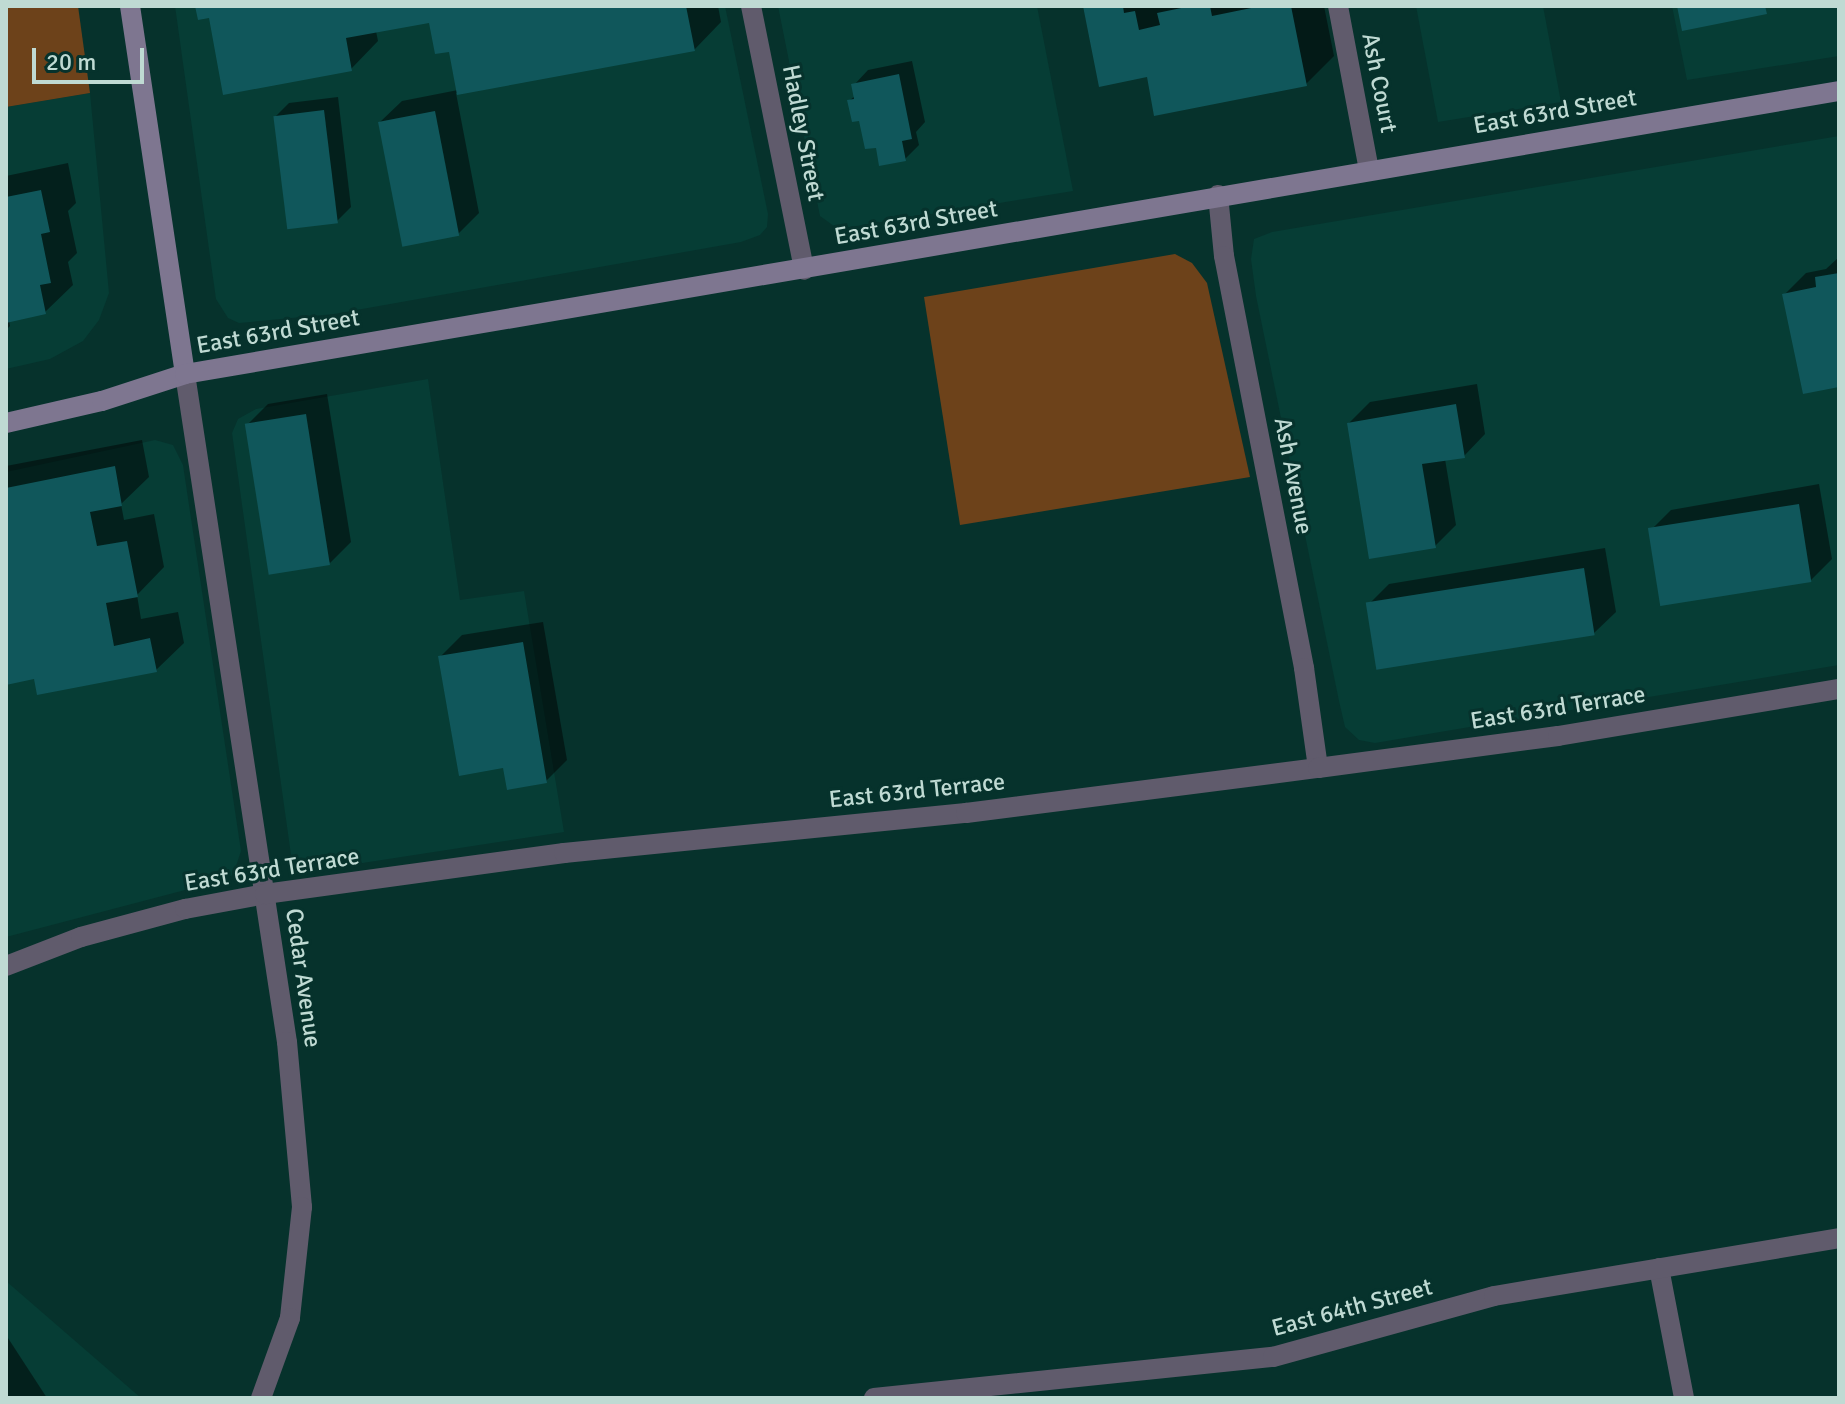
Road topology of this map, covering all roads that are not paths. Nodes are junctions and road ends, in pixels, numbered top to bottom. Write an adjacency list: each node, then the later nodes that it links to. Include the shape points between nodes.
1 (130, 6): 8 (street)
2 (751, 6): 7 (street, Hadley Street)
3 (1338, 6): 5 (street, Ash Court)
4 (1839, 91): 5 (street, East 63rd Street)
5 (1369, 170): 6 (street, East 63rd Street)
6 (1218, 195): 7 (street, East 63rd Street); 11 (street, Ash Avenue, via 1223,249 1304,668)
7 (804, 270): 8 (street, East 63rd Street)
8 (185, 374): 9 (street, East 63rd Street, via 102,401); 12 (street, Cedar Avenue)
9 (6, 423)
10 (1839, 689): 11 (street, East 63rd Terrace, via 1558,736)
11 (1318, 768): 12 (street, East 63rd Terrace, via 966,813 564,853)
12 (265, 894): 13 (street, East 63rd Terrace, via 81,937); 16 (street, Cedar Avenue, via 287,1042 302,1207 290,1318)
13 (6, 966)
14 (1839, 1238): 15 (street, East 64th Street)
15 (1659, 1268): 17 (street, East 64th Street, via 1494,1296 1273,1357); 18 (street)
16 (261, 1398)
17 (874, 1398)
18 (1684, 1398)

